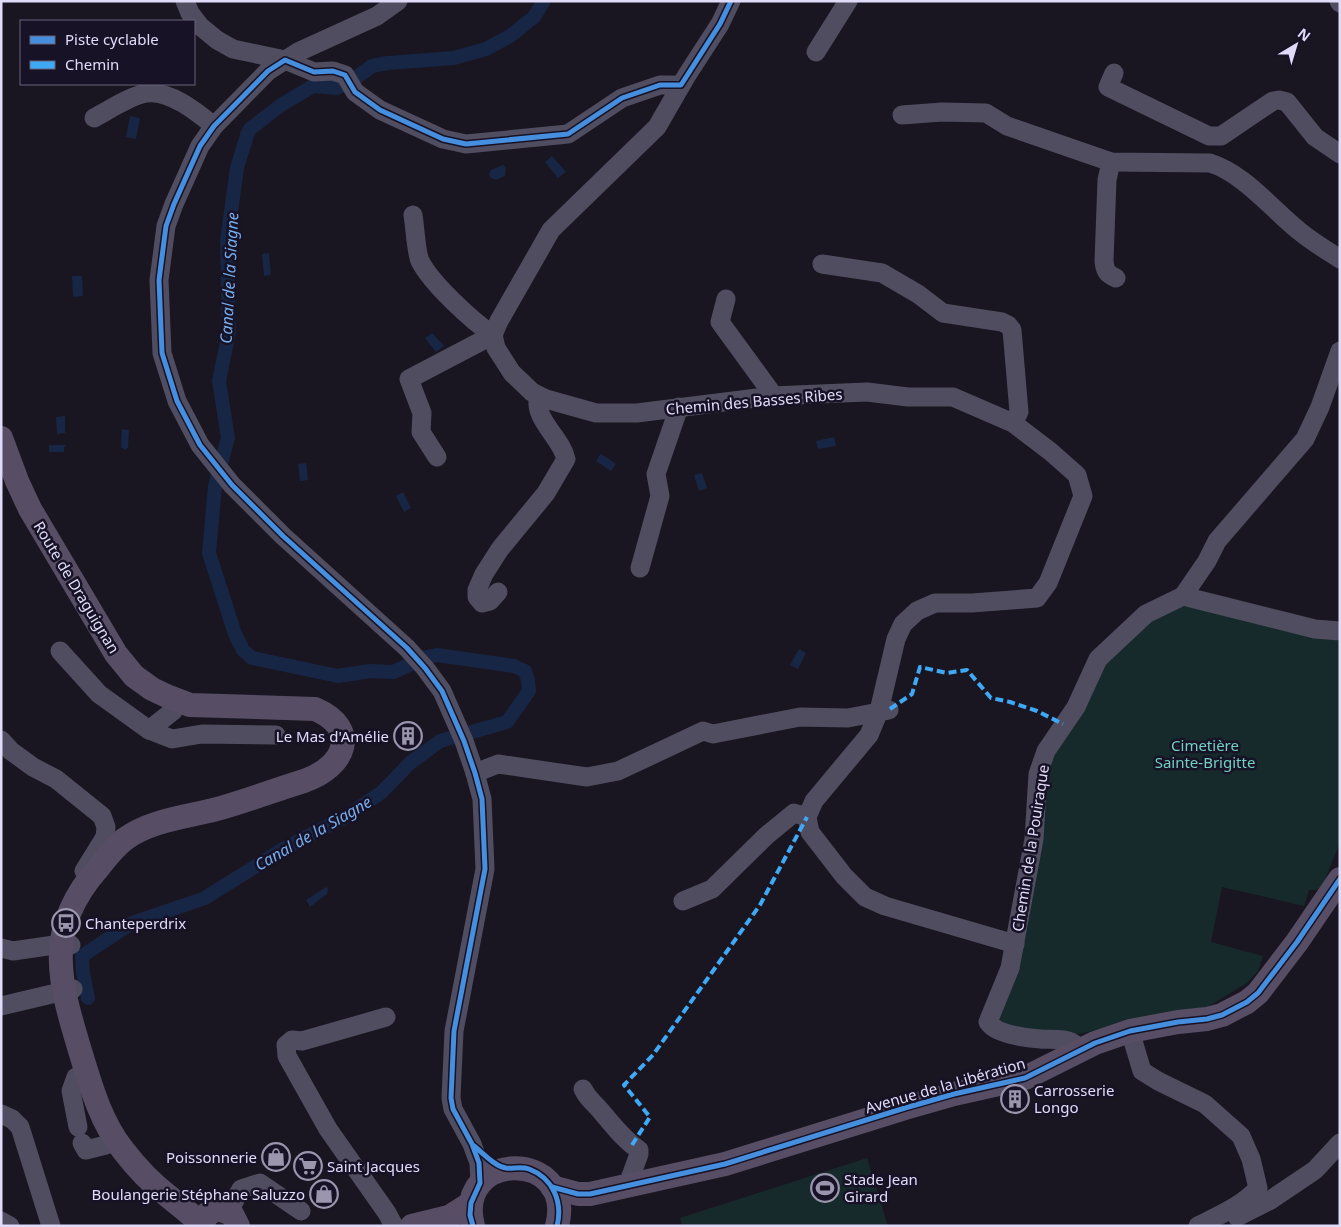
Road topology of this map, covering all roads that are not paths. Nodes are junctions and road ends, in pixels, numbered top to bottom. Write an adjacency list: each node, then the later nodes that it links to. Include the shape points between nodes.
1 (185, 1): 6 (street, via 200,26 217,40 233,48)
2 (398, 1): 6 (street, via 377,16)
3 (731, 1): 8 (street)
4 (848, 1): 5 (street)
5 (816, 52)
6 (285, 60): 8 (street, via 314,72 333,70 345,75 355,92 380,110 443,139 466,144 568,134 622,98 660,85); 11 (street, via 268,71)
7 (1114, 72): 12 (street, via 1108,87 1209,136 1221,136 1273,101 1287,102 1315,136)
8 (681, 85): 19 (street, via 657,127 551,230)
9 (902, 115): 13 (street, via 986,113 1007,126)
10 (94, 118): 11 (street, via 148,93 162,94 184,103)
11 (214, 126): 37 (street, via 200,146 166,226 159,280 162,353 177,401 200,446 232,485 283,536 407,648 424,668 442,691)
12 (1340, 154)
13 (1110, 162): 15 (street, via 1210,163 1221,166 1266,200 1299,231); 17 (street, via 1104,261 1105,270)
14 (413, 215): 19 (street, via 420,260 438,284 478,325)
15 (1340, 259)
16 (822, 264): 24 (street, via 882,273 943,313 1008,325 1012,330 1019,412)
17 (1116, 278)
18 (726, 299): 22 (street, via 720,322)
19 (493, 335): 21 (street, Chemin des Basses Ribes, via 496,348 512,374); 26 (street, via 409,379 422,414 421,432)
20 (1340, 351): 29 (street, via 1305,439 1218,541)
21 (539, 396): 23 (street, Chemin des Basses Ribes, via 596,413); 28 (street, via 536,407 564,450 566,459 546,494 500,549 484,574 477,597 482,603 490,601)
22 (774, 396): 23 (street, Chemin des Basses Ribes); 24 (street, Chemin des Basses Ribes, via 867,392 908,397 953,397)
23 (679, 408): 27 (street, via 656,474 660,496)
24 (1013, 423): 33 (street, Chemin des Basses Ribes, via 1077,475 1083,496 1048,583 1036,598 935,603 917,611 903,624 896,639)
25 (1, 438): 32 (main road, Route de Draguignan, via 30,509 116,654 140,680)
26 (437, 457)
27 (640, 568)
28 (498, 592)
29 (1183, 596): 30 (street, via 1315,629); 42 (street, Chemin de la Pouiraque, via 1146,614 1098,659 1076,707 1046,751 1038,774 1034,839)
30 (1340, 630)
31 (60, 651): 34 (street, via 99,694)
32 (179, 701): 34 (street, via 173,711); 40 (main road, Route de Draguignan, via 190,705 315,709 336,722 341,733 339,758 314,778 144,829 126,839 104,861)
33 (885, 710): 37 (street, via 848,718 800,717 713,734 703,731 618,772 587,777 498,764); 38 (street, Chemin des Basses Ribes, via 869,735 814,801)
34 (149, 730): 35 (street, via 172,739 202,734)
35 (276, 735)
36 (1, 740): 40 (street, via 11,751 56,779 102,816 105,837 80,879 80,886)
37 (474, 767): 54 (street, via 482,799 485,869 454,1031 451,1098 453,1109)
38 (808, 817): 41 (street, via 794,813 712,889); 42 (street, via 810,832 865,897 885,906)
39 (1340, 880): 48 (main road, Avenue de la Libération, via 1271,978 1247,1002 1208,1019)
40 (85, 891): 43 (main road, Route de Draguignan, via 66,922)
41 (683, 901)
42 (1015, 944): 49 (street, Chemin de la Pouiraque, via 1010,968 988,1022 1001,1032 1064,1040)
43 (66, 945): 44 (street, via 13,951); 45 (main road, Route de Draguignan, via 60,968)
44 (1, 948)
45 (68, 990): 46 (street); 50 (main road, Route de Draguignan); 62 (main road, Route de Draguignan, via 111,1114 124,1136 145,1166 171,1189)
46 (1, 1006)
47 (386, 1017): 66 (street, via 302,1041 292,1040 286,1045 287,1056 328,1129)
48 (1130, 1031): 49 (main road, Avenue de la Libération); 69 (street, via 1142,1071 1205,1104 1241,1136 1251,1158 1258,1188 1240,1205)
49 (1081, 1049): 58 (main road, Avenue de la Libération, via 1025,1078 905,1108 725,1164)
50 (79, 1069): 55 (main road, Route de Draguignan, via 112,1135); 55 (street, via 71,1091 86,1150)
51 (583, 1089): 58 (street, via 610,1123 639,1150)
52 (1, 1114): 65 (street, via 20,1127)
53 (1340, 1143): 70 (street, via 1314,1170 1268,1201)
54 (472, 1144): 56 (street); 59 (street, via 479,1163)
55 (114, 1147): 62 (main road, Route de Draguignan, via 194,1216)
56 (505, 1168): 57 (main road, via 528,1169 546,1179); 59 (main road, via 492,1173)
57 (552, 1187): 58 (main road, Avenue de la Libération, via 578,1194); 63 (main road, via 559,1208)
58 (617, 1189): 63 (main road, Avenue de la Libération, via 570,1209)
59 (476, 1193): 67 (main road, via 449,1217); 68 (main road, via 470,1215)
60 (301, 1211): 62 (street, via 260,1183 241,1189)
61 (1, 1221): 64 (street)
62 (223, 1222)
63 (558, 1222)
64 (10, 1226)
65 (51, 1226)
66 (394, 1226)
67 (412, 1226)
68 (473, 1226)
69 (1198, 1226)
70 (1210, 1226)

